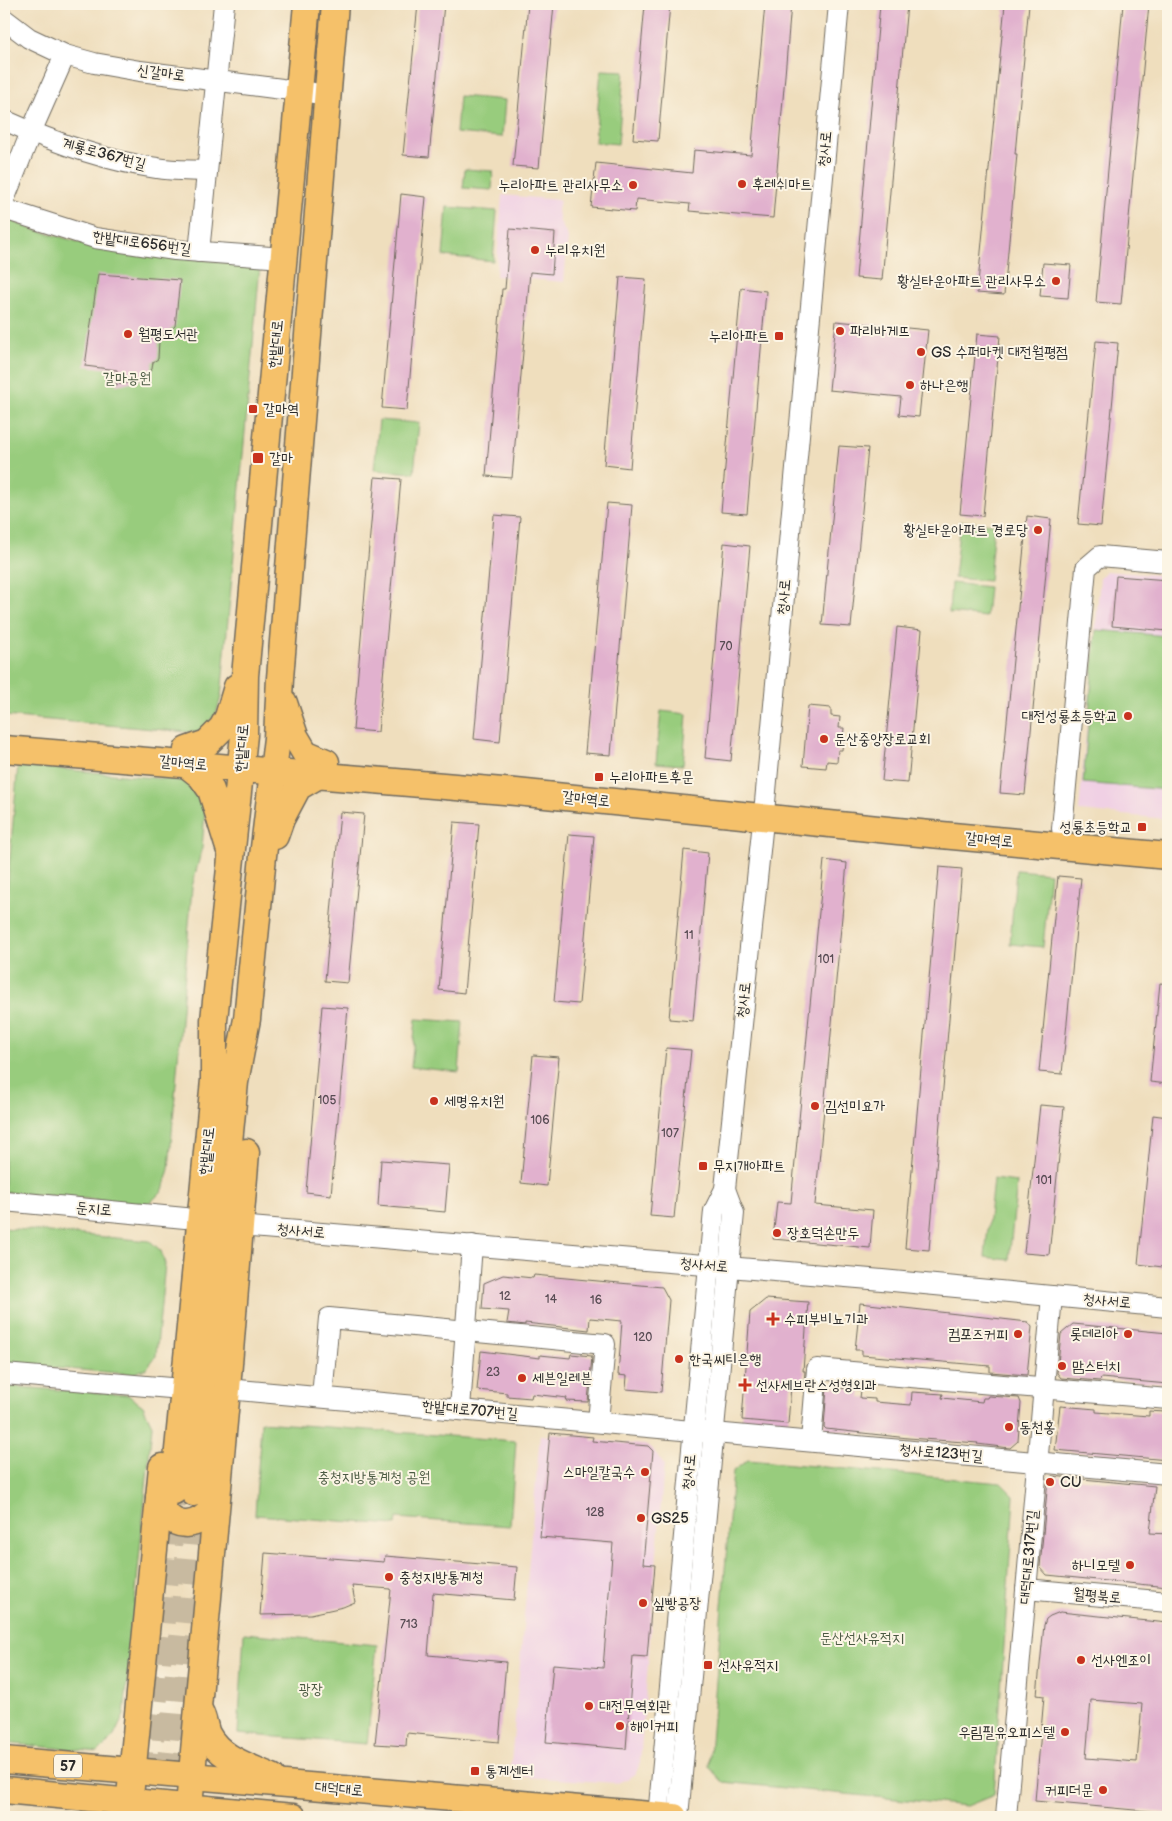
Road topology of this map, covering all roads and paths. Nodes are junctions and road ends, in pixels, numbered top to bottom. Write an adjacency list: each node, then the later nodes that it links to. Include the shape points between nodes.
1 (8, 4): 6 (street)
2 (224, 4): 9 (street)
3 (307, 4): 10 (main road, 한밭대로)
4 (335, 4): 11 (main road)
5 (839, 4): 28 (street, 청사로)
6 (4, 8)
7 (4, 19): 8 (street, 신갈마로, via 30,38)
8 (65, 56): 9 (street, 신갈마로, via 140,71); 13 (street)
9 (216, 80): 10 (street, 신갈마로); 14 (street)
10 (299, 90): 11 (street, 신갈마로); 18 (main road, 한밭대로)
11 (328, 96): 21 (main road, 한밭대로)
12 (4, 120): 13 (street, 계룡로367번길)
13 (30, 132): 14 (street, 계룡로367번길, via 74,149 119,161); 15 (street)
14 (207, 171): 17 (street)
15 (4, 200)
16 (4, 209): 17 (street, 한밭대로656번길, via 95,238)
17 (199, 252): 18 (street, 한밭대로656번길)
18 (284, 258): 20 (main road, 한밭대로)
19 (1168, 562): 29 (street, via 1100,556 1086,568)
20 (245, 676): 24 (main road, via 235,690 222,728); 25 (main road, 한밭대로)
21 (280, 678): 26 (main road, 한밭대로); 27 (main road, via 284,705 295,736)
22 (4, 733): 24 (main road, 갈마역로)
23 (4, 748): 24 (main road, 갈마역로)
24 (186, 757): 25 (main road, 갈마역로); 33 (main road, via 211,790)
25 (241, 762): 26 (main road, 갈마역로); 33 (main road, 한밭대로)
26 (274, 765): 27 (main road, 갈마역로); 31 (main road, 한밭대로)
27 (321, 769): 28 (main road, 갈마역로); 31 (main road, via 298,787 274,840)
28 (764, 810): 29 (main road, 갈마역로); 32 (main road, 갈마역로); 36 (street, 청사로)
29 (1062, 829): 30 (main road, 갈마역로)
30 (1168, 838)
31 (263, 856): 34 (main road, 한밭대로)
32 (1168, 856)
33 (232, 858): 35 (main road, 한밭대로)
34 (247, 1019): 39 (main road, via 252,1085); 59 (main road, 한밭대로, via 235,1082)
35 (214, 1020): 38 (main road, via 201,1074); 59 (main road, 한밭대로, via 214,1080)
36 (725, 1189): 41 (street, 청사로, via 714,1210); 42 (street, 청사로, via 734,1213)
37 (4, 1201): 38 (street, 둔지로)
38 (185, 1218): 47 (main road)
39 (240, 1226): 40 (street, 청사서로); 49 (main road)
40 (472, 1245): 41 (street, 청사서로); 45 (street)
41 (708, 1265): 42 (street, 청사서로); 54 (street, 청사로)
42 (729, 1267): 43 (street, 청사서로); 55 (street, 청사로)
43 (1052, 1296): 44 (street, 청사서로); 48 (street, 대덕대로317번길)
44 (1168, 1306)
45 (466, 1331): 50 (street, via 329,1318); 52 (street); 53 (street, via 605,1344)
46 (4, 1374): 47 (street)
47 (170, 1388): 59 (main road)
48 (1044, 1388): 51 (street); 56 (street, via 817,1369); 57 (street, 대덕대로317번길)
49 (227, 1389): 50 (street, 한밭대로707번길); 59 (main road)
50 (322, 1397): 52 (street, 한밭대로707번길)
51 (1168, 1399)
52 (460, 1409): 53 (street, 한밭대로707번길)
53 (598, 1422): 54 (street, 한밭대로707번길)
54 (693, 1430): 55 (street, 한밭대로707번길); 71 (street, 청사로)
55 (714, 1432): 56 (street, 청사로123번길); 71 (street, 청사로)
56 (811, 1441): 57 (street, 청사로123번길)
57 (1037, 1462): 58 (street, 청사로123번길); 60 (street, 대덕대로317번길)
58 (1168, 1474)
59 (186, 1496): 62 (main road); 64 (main road)
60 (1026, 1589): 61 (street, 월평북로); 72 (street, 대덕대로317번길)
61 (1168, 1602)
62 (198, 1706): 65 (main road); 66 (main road, via 214,1745 234,1760)
63 (4, 1760): 64 (main road, 대덕대로 / 57)
64 (132, 1772): 65 (main road, 대덕대로 / 57); 68 (main road)
65 (192, 1777): 66 (main road, 대덕대로 / 57); 69 (main road)
66 (291, 1785): 71 (main road, 대덕대로 / 57)
67 (4, 1790): 68 (main road, 57)
68 (129, 1810): 69 (main road, 57)
69 (188, 1813): 70 (main road, 57)
70 (283, 1817)
71 (667, 1817)
72 (1006, 1817)

